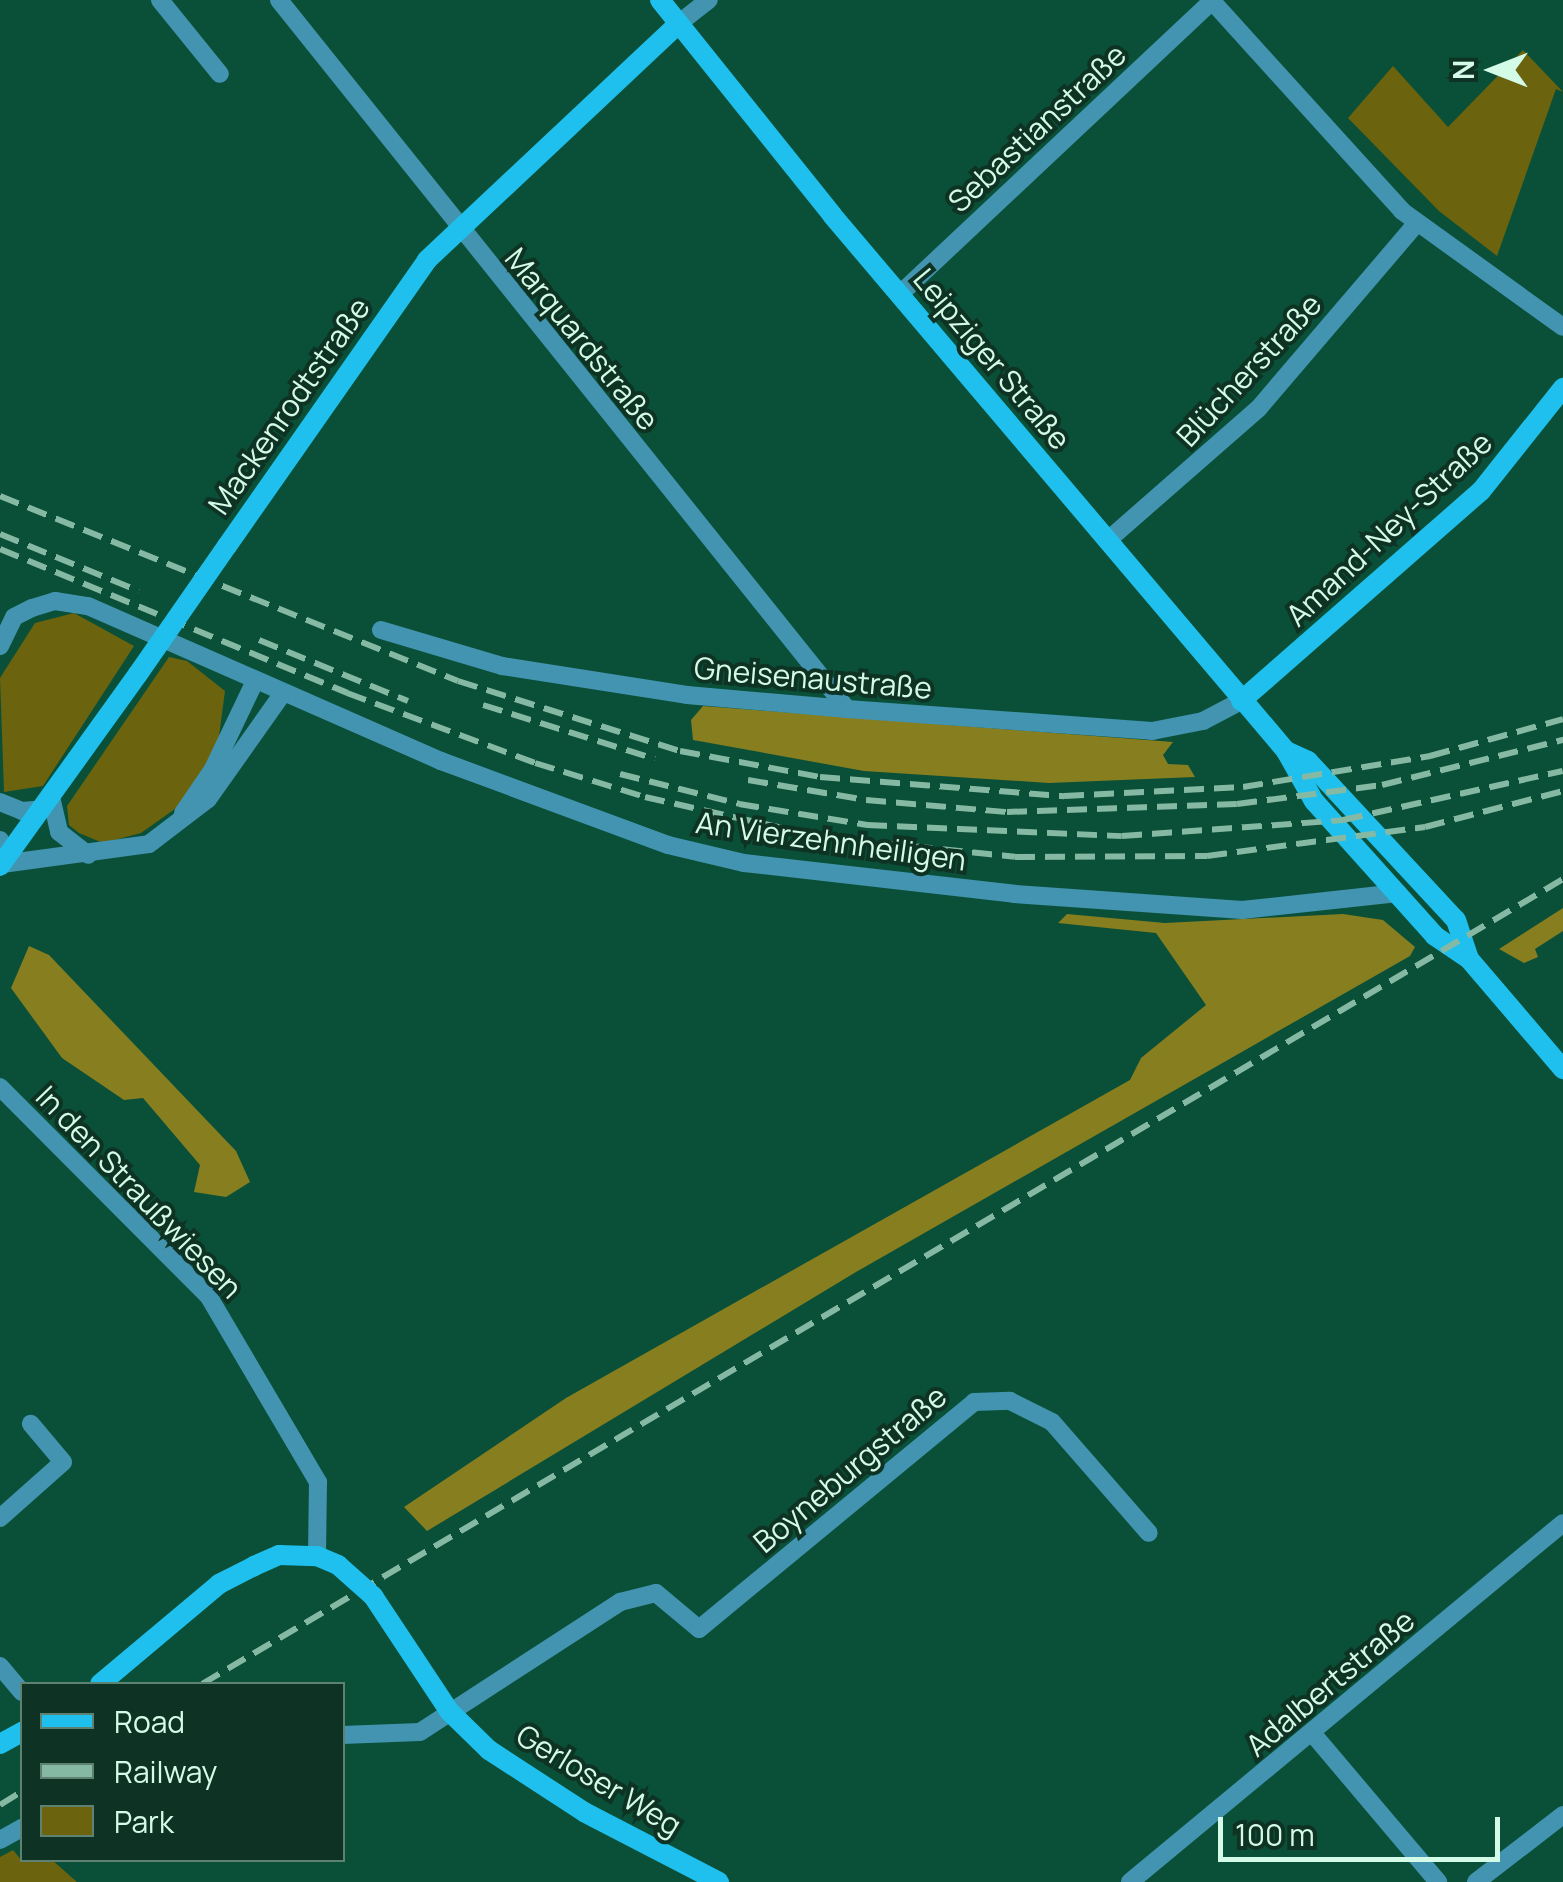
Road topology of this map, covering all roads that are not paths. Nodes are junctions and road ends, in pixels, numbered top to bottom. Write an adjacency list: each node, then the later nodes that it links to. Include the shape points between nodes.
1 (160, 0): 7 (street)
2 (279, 0): 8 (street, Marquardstraße)
3 (660, 0): 6 (street, Leipziger Straße)
4 (709, 0): 6 (street)
5 (1212, 0): 9 (street); 10 (street, Sebastianstraße)
6 (678, 24): 8 (street, Mackenrodtstraße); 10 (street, Leipziger Straße)
7 (220, 74)
8 (462, 222): 19 (street, Marquardstraße, via 477,250); 22 (street, Mackenrodtstraße, bridge, via 424,264)
9 (1417, 223): 11 (street); 13 (street, Blücherstraße, via 1258,409)
10 (900, 295): 13 (street, Leipziger Straße)
11 (1563, 327)
12 (1563, 388): 18 (street, Amand-Ney-Straße, via 1481,492)
13 (1107, 541): 18 (street, Leipziger Straße)
14 (381, 630): 19 (street, Gneisenaustraße, via 502,666 687,695)
15 (0, 646): 16 (street, An Vierzehnheiligen, via 14,617 70,602)
16 (255, 681): 17 (street, An Vierzehnheiligen); 23 (street, via 213,769)
17 (283, 693): 23 (street, via 208,799); 27 (street, An Vierzehnheiligen, via 604,822 744,863 1191,908 1303,908)
18 (1241, 701): 19 (street, Gneisenaustraße, via 1203,721 1152,732); 20 (street, Leipziger Straße)
19 (848, 710)
20 (1286, 750): 27 (street, Leipziger Straße, via 1314,801); 28 (street, Leipziger Straße, via 1308,761 1456,920)
21 (0, 802): 22 (street, via 22,811)
22 (49, 805): 25 (street, via 59,832); 26 (street, Mackenrodtstraße)
23 (174, 826): 25 (street, via 149,844)
24 (0, 840): 26 (street)
25 (89, 856): 26 (street)
26 (1, 865)
27 (1398, 893): 28 (street, Leipziger Straße, via 1435,936)
28 (1469, 959): 29 (street, Leipziger Straße)
29 (1563, 1068)
30 (0, 1087): 35 (street, In den Straußwiesen, via 208,1297 318,1482)
31 (31, 1424): 32 (street, via 63,1462)
32 (0, 1518)
33 (1563, 1523): 42 (street, Adalbertstraße)
34 (1150, 1533): 37 (street, Boyneburgstraße, via 1052,1422 1022,1405 985,1400 958,1412 699,1629)
35 (317, 1556): 39 (street, Gerloser Weg, via 279,1555 219,1584); 41 (street, Gerloser Weg, bridge, via 373,1596)
36 (690, 1596): 37 (street)
37 (675, 1609): 41 (street, Boyneburgstraße, via 656,1593 620,1602)
38 (0, 1666): 40 (street)
39 (102, 1682)
40 (20, 1690)
41 (450, 1711): 43 (street, Boyneburgstraße, via 420,1732); 45 (street, Gerloser Weg, via 520,1772)
42 (1313, 1734): 46 (street, Adalbertstraße); 47 (street)
43 (345, 1736)
44 (1563, 1815): 48 (street)
45 (719, 1882)
46 (1130, 1882)
47 (1438, 1882)
48 (1476, 1882)

